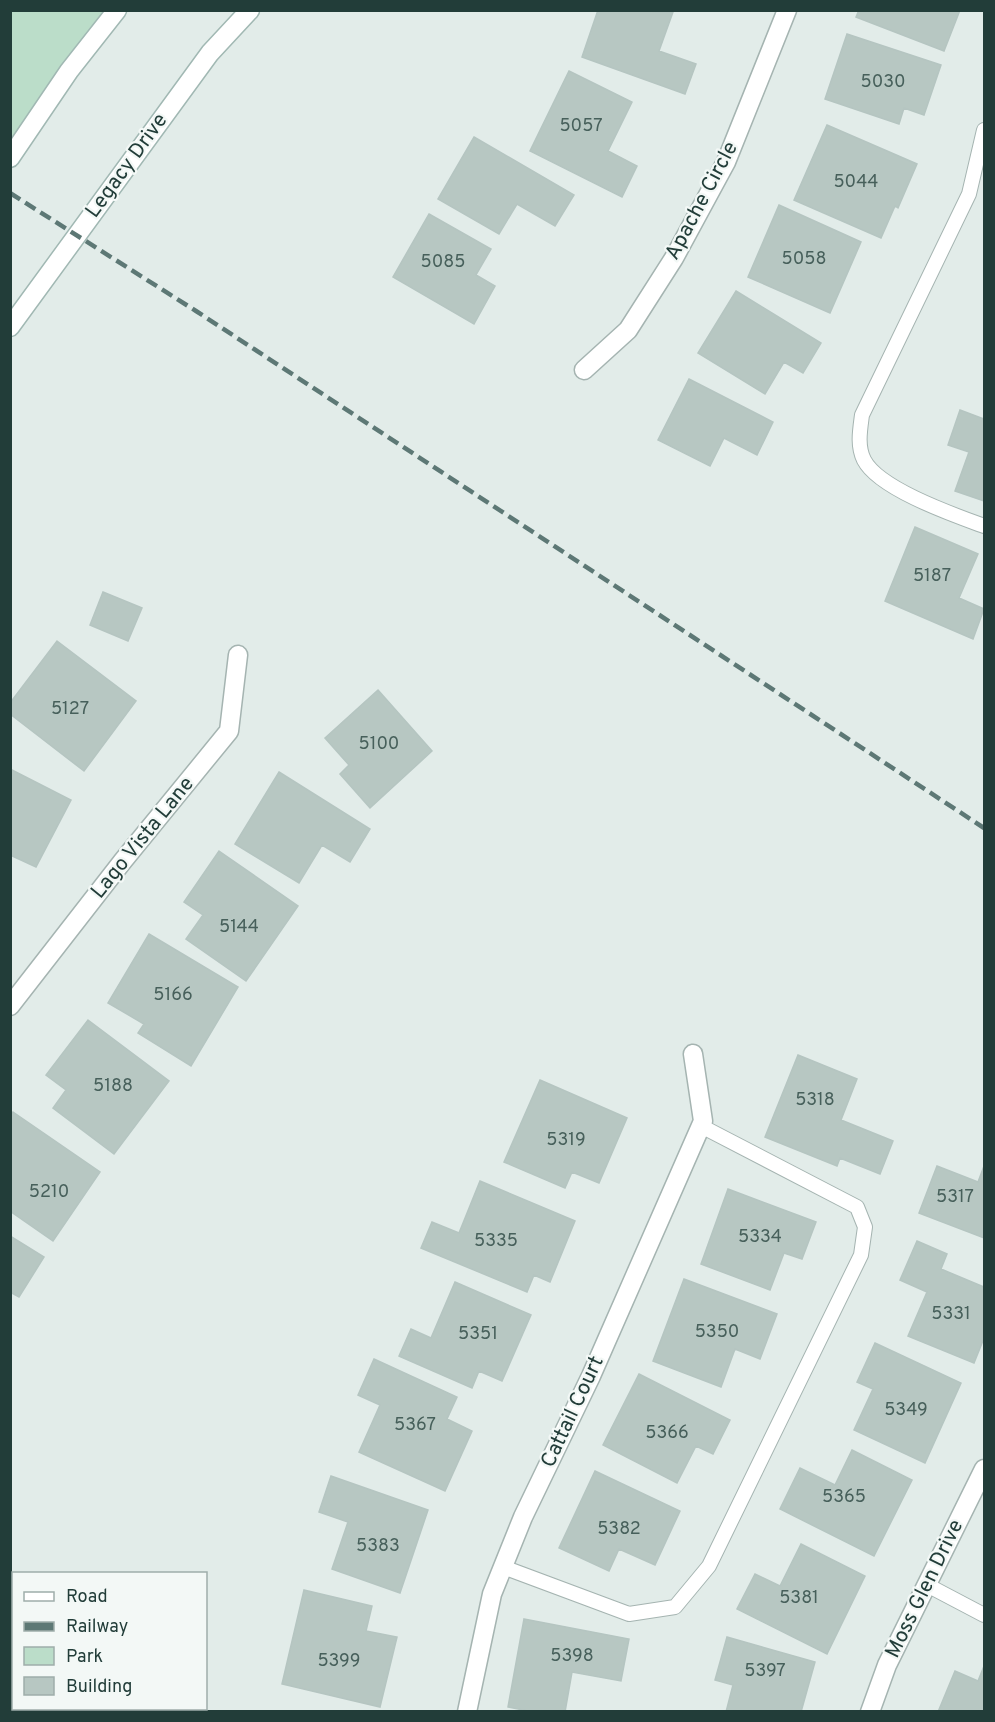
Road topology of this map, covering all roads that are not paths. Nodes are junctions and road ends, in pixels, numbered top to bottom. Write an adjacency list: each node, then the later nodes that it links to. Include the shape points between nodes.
1 (117, 10): 5 (street, via 69,71)
2 (250, 10): 6 (street, Legacy Drive, via 210,53)
3 (787, 10): 7 (street, Apache Circle, via 726,162 674,258 628,330)
4 (984, 130): 8 (lane, via 969,194 862,415 858,439 864,460 877,477 941,510)
5 (10, 158)
6 (10, 327)
7 (584, 370)
8 (984, 526)
9 (238, 655): 10 (street, Lago Vista Lane, via 229,731)
10 (10, 1006)
11 (693, 1054): 12 (street)
12 (702, 1124): 14 (street, Cattail Court); 14 (lane, via 857,1207 865,1227 861,1255 709,1566 675,1607 629,1614)
13 (984, 1469): 15 (street, Moss Glen Drive)
14 (503, 1567): 17 (street, Cattail Court, via 492,1594)
15 (927, 1585): 16 (lane); 18 (street, Moss Glen Drive, via 887,1665)
16 (984, 1615)
17 (467, 1712)
18 (870, 1712)

